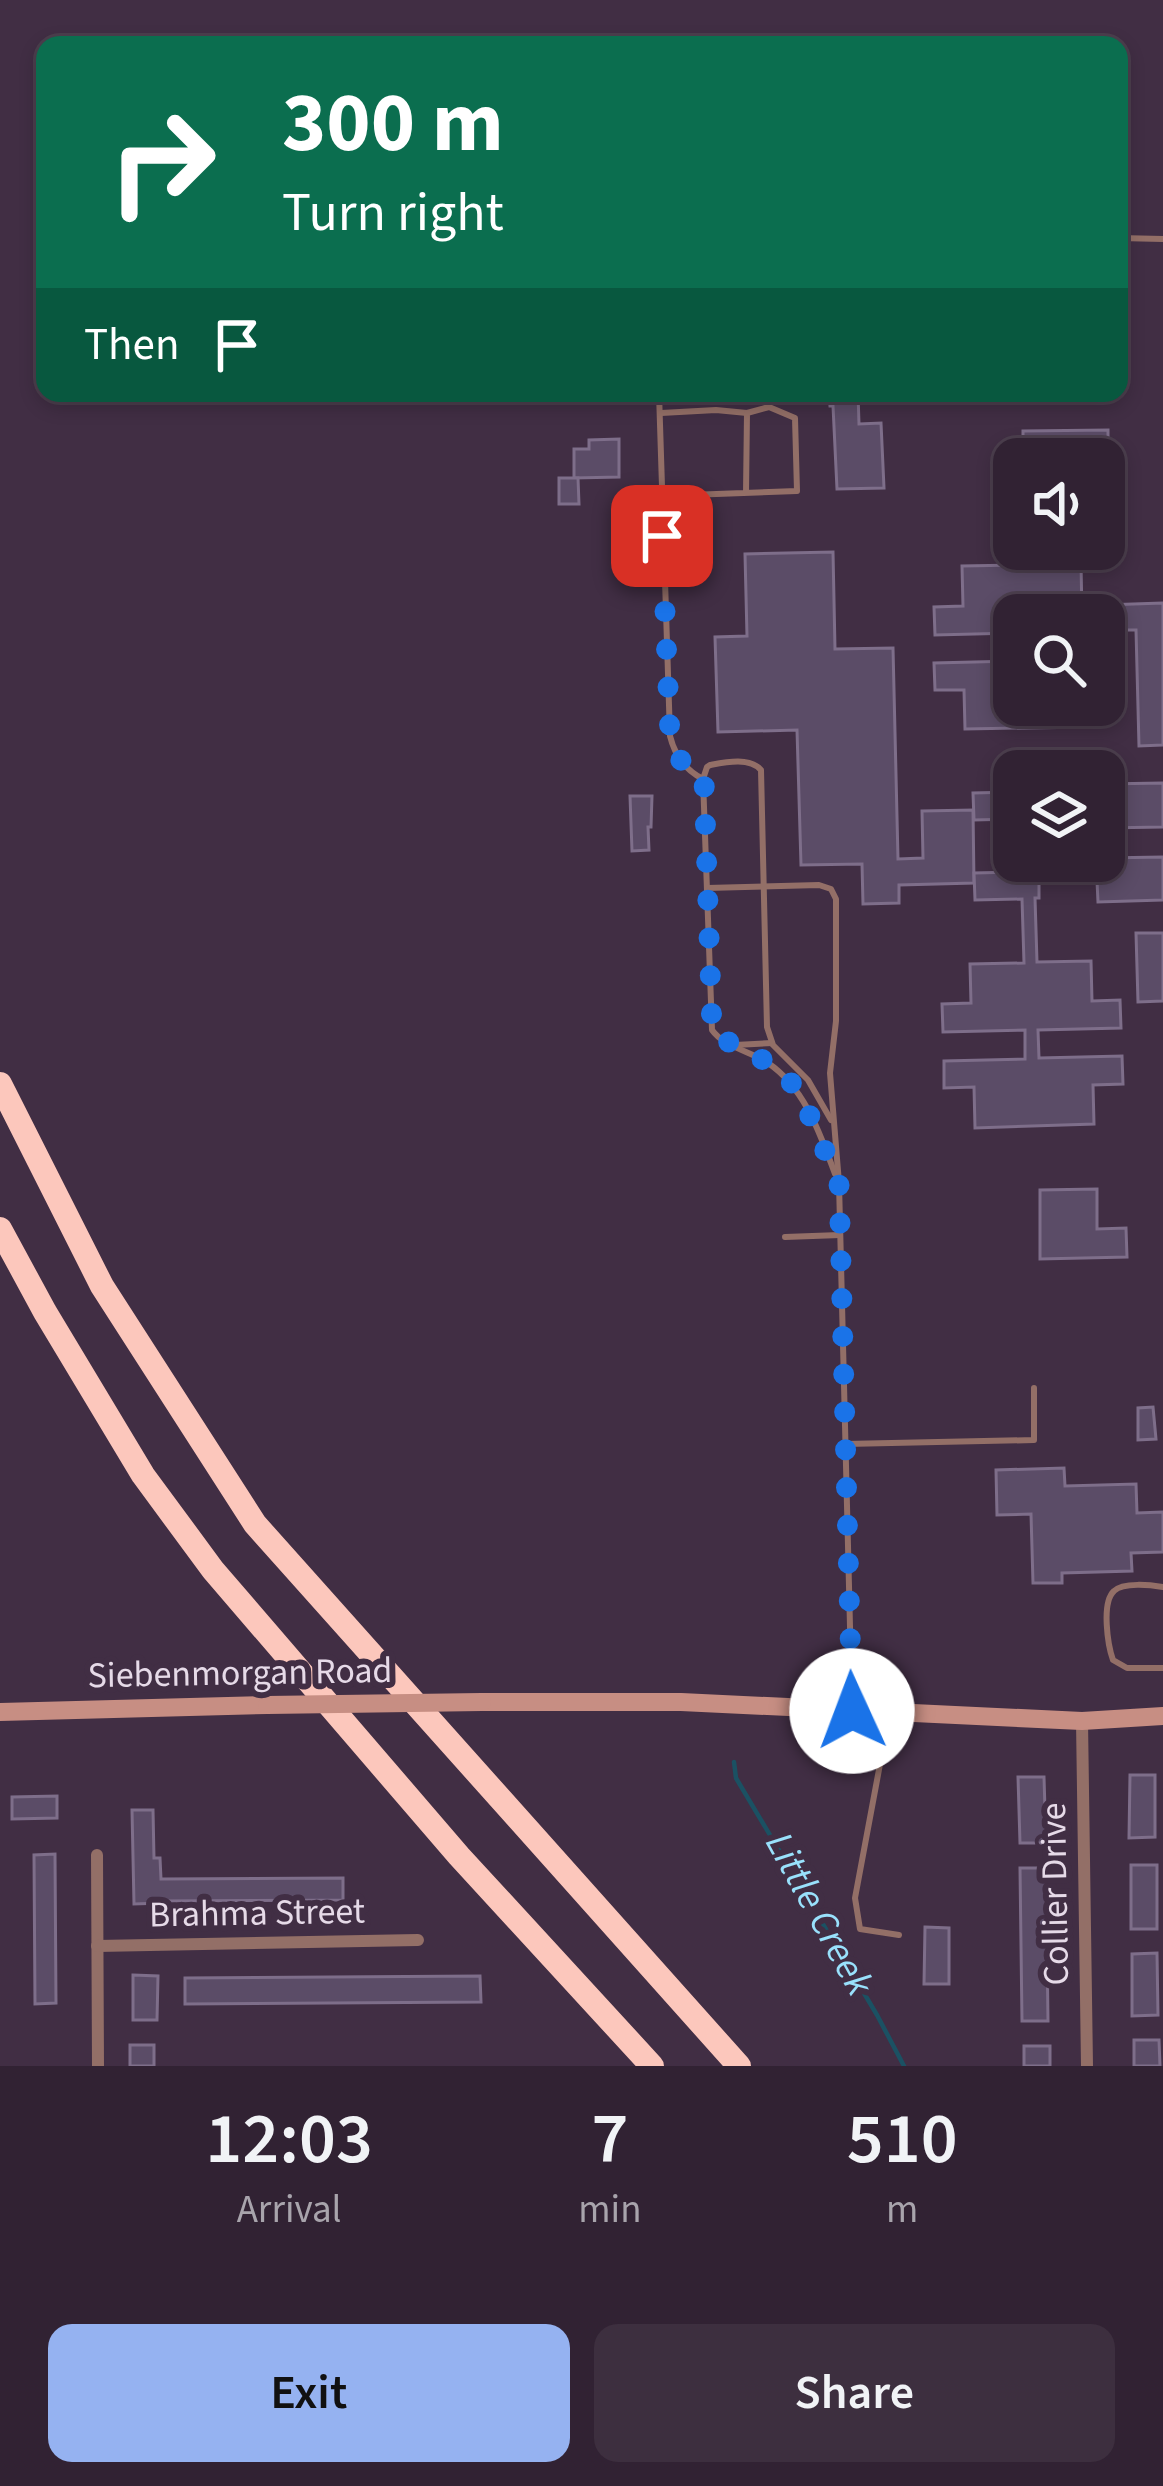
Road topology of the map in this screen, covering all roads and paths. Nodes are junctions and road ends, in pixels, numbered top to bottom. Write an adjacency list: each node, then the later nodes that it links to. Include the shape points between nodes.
1 (1128, 238): 2 (lane)
2 (1163, 239)
3 (660, 402): 4 (lane)
4 (661, 412): 5 (lane); 7 (lane)
5 (747, 413): 6 (lane); 6 (lane, via 770,407 795,418 797,491)
6 (746, 493): 7 (lane)
7 (661, 496): 8 (lane, via 670,736 689,772)
8 (704, 779): 9 (lane, via 710,764 760,767); 10 (lane)
9 (764, 886): 10 (lane); 11 (lane); 14 (lane, via 819,885 835,893)
10 (707, 888): 12 (lane, via 710,1022)
11 (772, 1043): 12 (lane); 14 (lane)
12 (732, 1045): 15 (lane, via 796,1089)
13 (0, 1084): 34 (highway, via 102,1286 255,1524)
14 (835, 1126): 15 (lane)
15 (839, 1183): 17 (lane)
16 (0, 1229): 33 (highway, via 143,1475 213,1570)
17 (840, 1235): 18 (lane); 20 (lane)
18 (785, 1237)
19 (1034, 1388): 20 (lane, via 1034,1440)
20 (845, 1444): 23 (lane)
21 (1163, 1587): 22 (lane, via 1114,1591 1107,1619 1113,1660 1127,1669)
22 (1163, 1668)
23 (852, 1711): 24 (street, Siebenmorgan Road, bridge, via 482,1702); 25 (street, Siebenmorgan Road)
24 (0, 1712)
25 (890, 1713): 27 (street, Siebenmorgan Road); 29 (lane, via 855,1898 860,1930)
26 (1163, 1716): 27 (street, Siebenmorgan Road)
27 (1082, 1720): 35 (street, Collier Drive)
28 (97, 1855): 31 (street)
29 (899, 1935)
30 (418, 1940): 31 (street, Brahma Street)
31 (97, 1946): 32 (street)
32 (98, 2066)
33 (652, 2066)
34 (740, 2066)
35 (1087, 2066)

